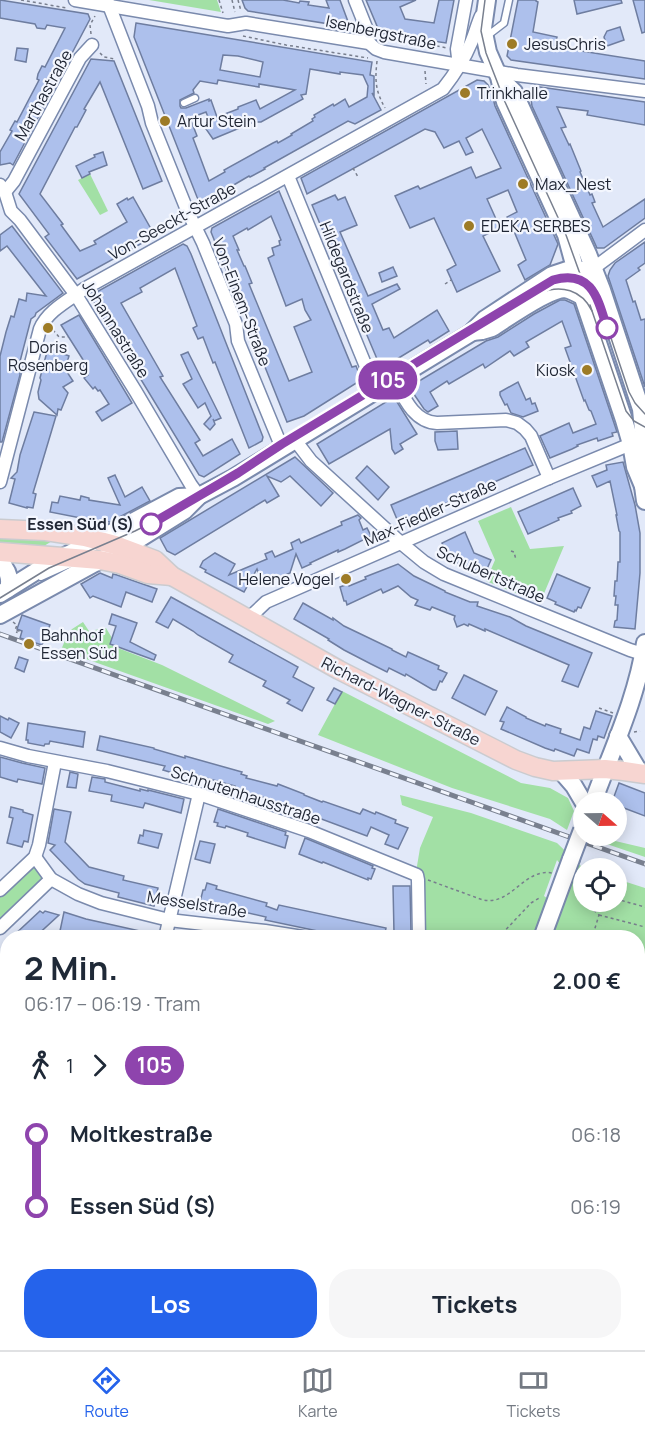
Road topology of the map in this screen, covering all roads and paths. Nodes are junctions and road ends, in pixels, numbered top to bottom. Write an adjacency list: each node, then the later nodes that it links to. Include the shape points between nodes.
1 (21, 0): 7 (path)
2 (219, 0): 10 (path)
3 (232, 0): 10 (path)
4 (356, 0): 12 (street)
5 (466, 0): 17 (street, via 457,49)
6 (509, 0): 11 (lane, via 504,23)
7 (75, 4): 9 (street, Isenbergstraße)
8 (486, 4): 11 (street); 17 (street, Von-Seeckt-Straße)
9 (110, 8): 10 (street, Isenbergstraße); 13 (path, via 105,17 97,13 90,25); 31 (street, Von-Einem-Straße)
10 (234, 28): 12 (street, Isenbergstraße, via 246,23); 15 (path)
11 (484, 38): 19 (street)
12 (369, 43): 17 (street, Isenbergstraße, via 376,49)
13 (92, 45): 14 (path, via 104,57); 28 (street, Marthastraße, via 80,58 14,181)
14 (116, 58)
15 (367, 58)
16 (383, 61): 24 (path, via 378,60 375,81)
17 (459, 66): 19 (street, Isenbergstraße); 24 (street, Von-Seeckt-Straße, via 443,89)
18 (424, 67): 20 (path)
19 (498, 74): 21 (street, Isenbergstraße); 33 (street, via 505,102); 34 (street, via 514,92)
20 (426, 86)
21 (645, 91)
22 (195, 99): 23 (lane)
23 (184, 103)
24 (390, 119): 26 (street, Von-Seeckt-Straße)
25 (353, 168): 27 (path)
26 (288, 176): 31 (street, Von-Seeckt-Straße); 44 (street, Hildegardstraße)
27 (358, 177)
28 (2, 188): 29 (street, Johannastraße)
29 (11, 211): 30 (street); 39 (street, Johannastraße)
30 (0, 219)
31 (195, 227): 39 (street, Von-Seeckt-Straße); 48 (street, Von-Einem-Straße, via 236,324 238,341)
32 (645, 230): 34 (street)
33 (566, 235): 35 (street, via 564,252); 38 (street)
34 (594, 268): 38 (street); 45 (street)
35 (552, 275): 38 (street, via 567,270); 41 (street, via 484,318)
36 (451, 280): 37 (path)
37 (445, 284)
38 (576, 286): 41 (street, via 554,291 492,328); 46 (street)
39 (76, 294): 40 (street, Von-Seeckt-Straße); 53 (street, Johannastraße)
40 (43, 322): 42 (path, via 59,338); 51 (street)
41 (471, 333): 43 (street)
42 (68, 337)
43 (394, 380): 44 (street); 50 (street, via 414,412 427,422 506,420 521,426 531,436)
44 (376, 391): 48 (street)
45 (643, 411): 47 (street)
46 (624, 420): 47 (street); 49 (street)
47 (644, 433): 49 (street)
48 (288, 444): 53 (street); 57 (street, Schubertstraße)
49 (640, 451): 50 (street, Max-Fiedler-Straße, via 600,457); 52 (street)
50 (549, 478): 57 (street, Max-Fiedler-Straße)
51 (0, 482)
52 (644, 494)
53 (199, 496): 55 (street); 56 (street, via 179,497)
54 (1, 528): 56 (main road, Richard-Wagner-Straße)
55 (154, 530): 58 (street); 63 (street)
56 (97, 540): 58 (main road, Richard-Wagner-Straße); 61 (street)
57 (401, 543): 69 (street, Max-Fiedler-Straße, via 266,602); 70 (street, Schubertstraße, via 444,574)
58 (123, 548): 62 (street); 63 (main road, Richard-Wagner-Straße)
59 (511, 551): 64 (path)
60 (0, 552): 61 (main road, Richard-Wagner-Straße)
61 (63, 558): 62 (main road, Richard-Wagner-Straße); 67 (street)
62 (100, 560): 66 (main road, Richard-Wagner-Straße, via 148,574); 67 (lane, via 73,562); 68 (street)
63 (155, 560): 66 (main road, Richard-Wagner-Straße)
64 (516, 560)
65 (0, 562): 67 (street, via 9,575)
66 (172, 576): 69 (main road, Richard-Wagner-Straße)
67 (5, 594)
68 (0, 615)
69 (248, 619): 75 (main road, Richard-Wagner-Straße, via 505,755 535,767)
70 (644, 656): 71 (street)
71 (618, 736): 74 (street); 76 (street)
72 (0, 748): 73 (street, Schnutenhausstraße)
73 (56, 762): 79 (street, Schnutenhausstraße); 81 (street)
74 (605, 769): 75 (main road, Richard-Wagner-Straße); 76 (main road, Richard-Wagner-Straße); 78 (street)
75 (561, 771): 77 (street)
76 (642, 774)
77 (578, 792)
78 (597, 792)
79 (199, 794): 82 (street, Schnutenhausstraße, via 309,831); 91 (street)
80 (576, 846): 84 (street, bridge)
81 (35, 857): 83 (street); 85 (street)
82 (417, 875): 84 (path, via 491,902 544,872 551,872); 96 (street)
83 (51, 879): 91 (street, Messelstraße, via 101,903); 93 (street)
84 (562, 882): 86 (street)
85 (0, 890)
86 (555, 901): 97 (path, via 542,897 534,901); 98 (street)
87 (627, 902): 88 (path)
88 (645, 907)
89 (597, 912): 90 (path)
90 (600, 915): 92 (path); 99 (path)
91 (169, 920): 94 (street); 95 (street, Messelstraße)
92 (645, 927)
93 (0, 928)
94 (167, 930)
95 (247, 930)
96 (419, 930)
97 (505, 930)
98 (545, 930)
99 (595, 930)

